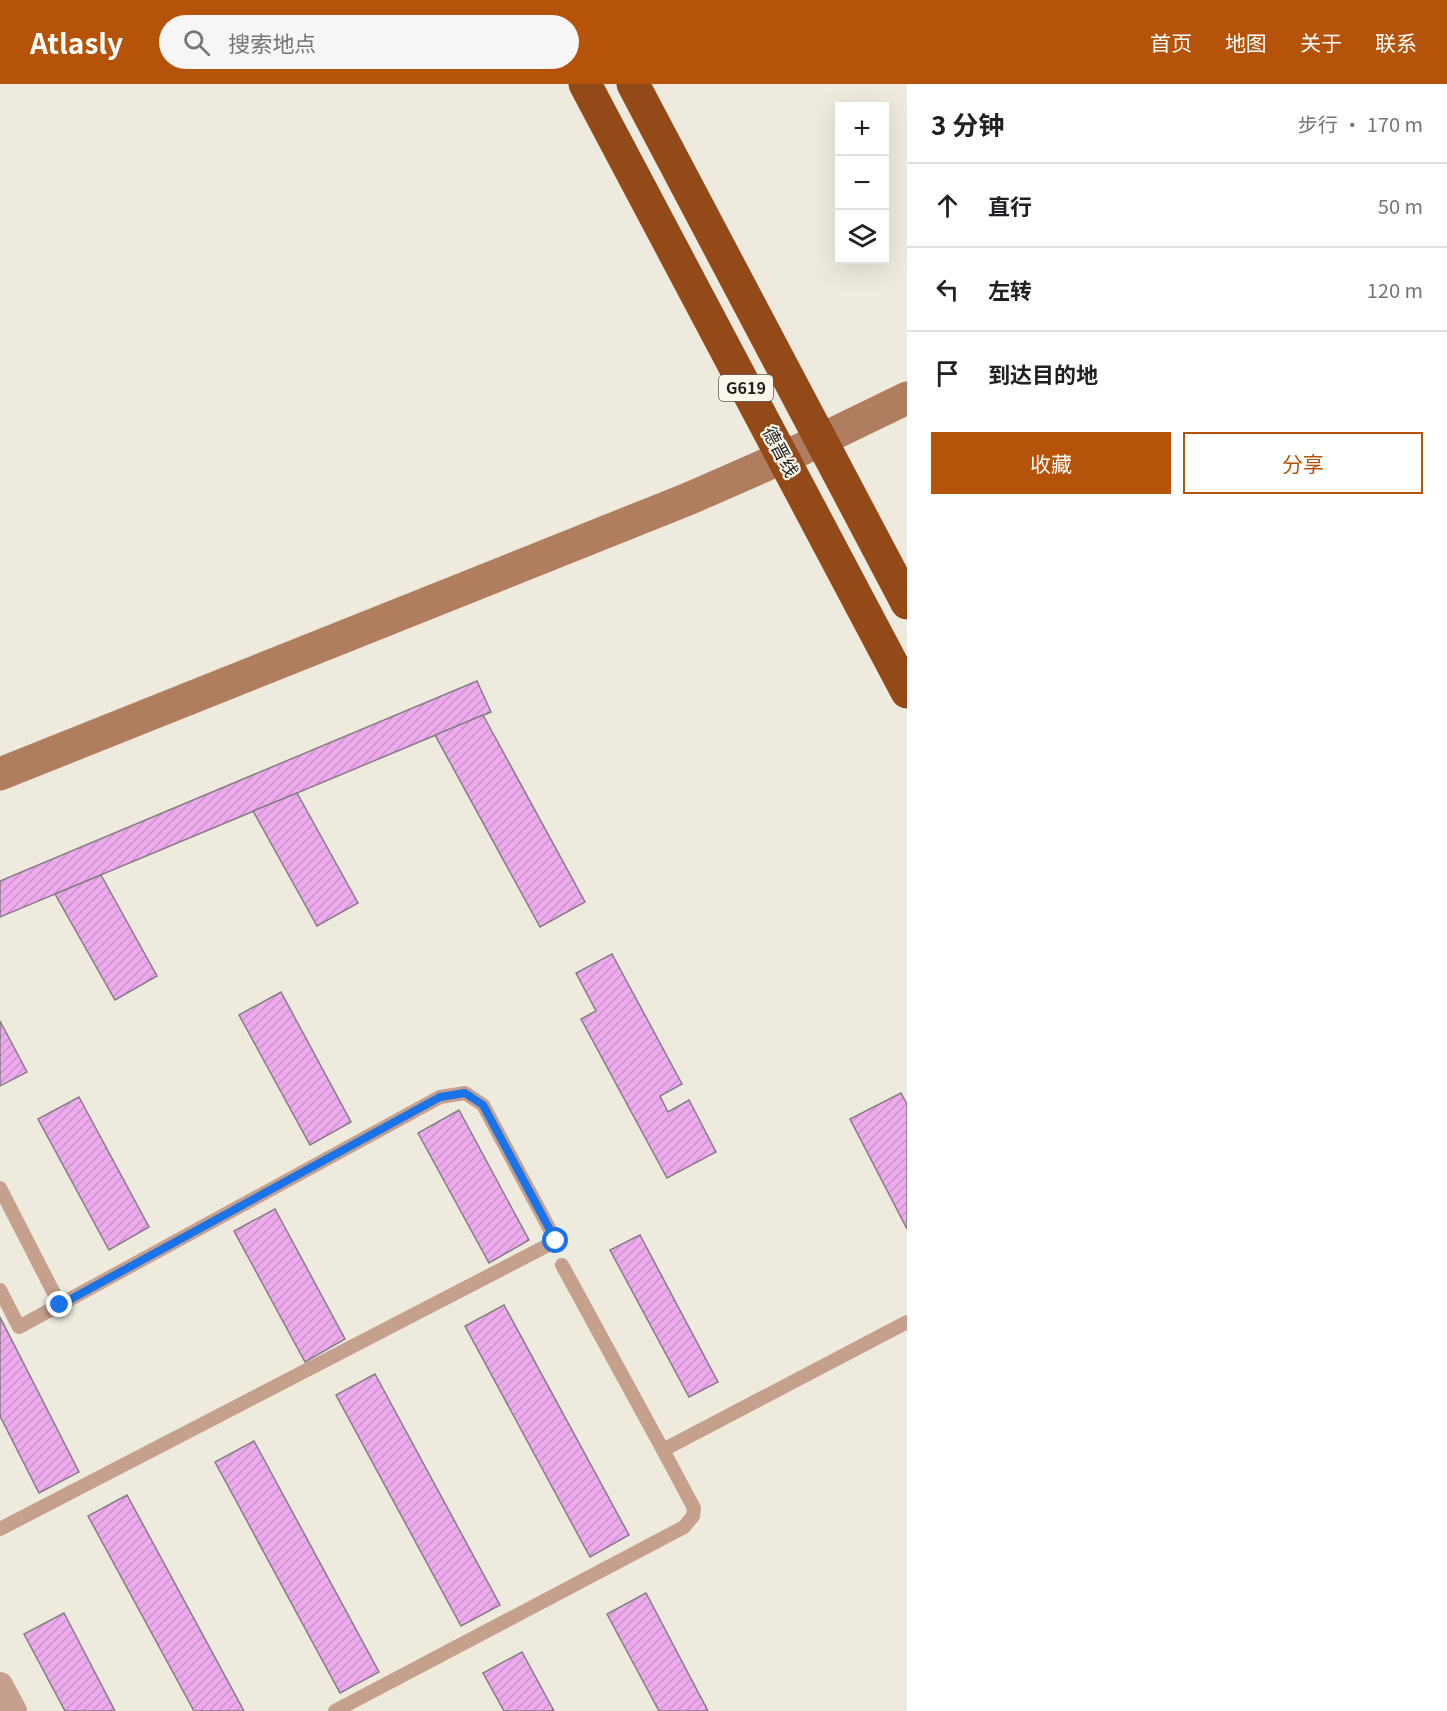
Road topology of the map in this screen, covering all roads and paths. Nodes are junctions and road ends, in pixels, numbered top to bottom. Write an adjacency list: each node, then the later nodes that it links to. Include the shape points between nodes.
1 (585, 84): 5 (highway, 德晋线 / G619)
2 (633, 84): 4 (highway, G619)
3 (907, 398): 4 (main road)
4 (821, 440): 5 (main road); 6 (highway, G619)
5 (783, 458): 7 (highway, 德晋线 / G619); 8 (main road)
6 (907, 603)
7 (907, 692)
8 (0, 774)
9 (0, 1188): 12 (lane)
10 (562, 1265): 14 (lane)
11 (0, 1290): 12 (lane, via 19,1327)
12 (60, 1305): 15 (lane, via 440,1097 465,1093 483,1105 556,1241)
13 (907, 1322): 14 (lane)
14 (663, 1450): 18 (lane, via 694,1508 684,1527)
15 (0, 1529)
16 (0, 1685): 17 (street)
17 (14, 1711)
18 (335, 1711)

